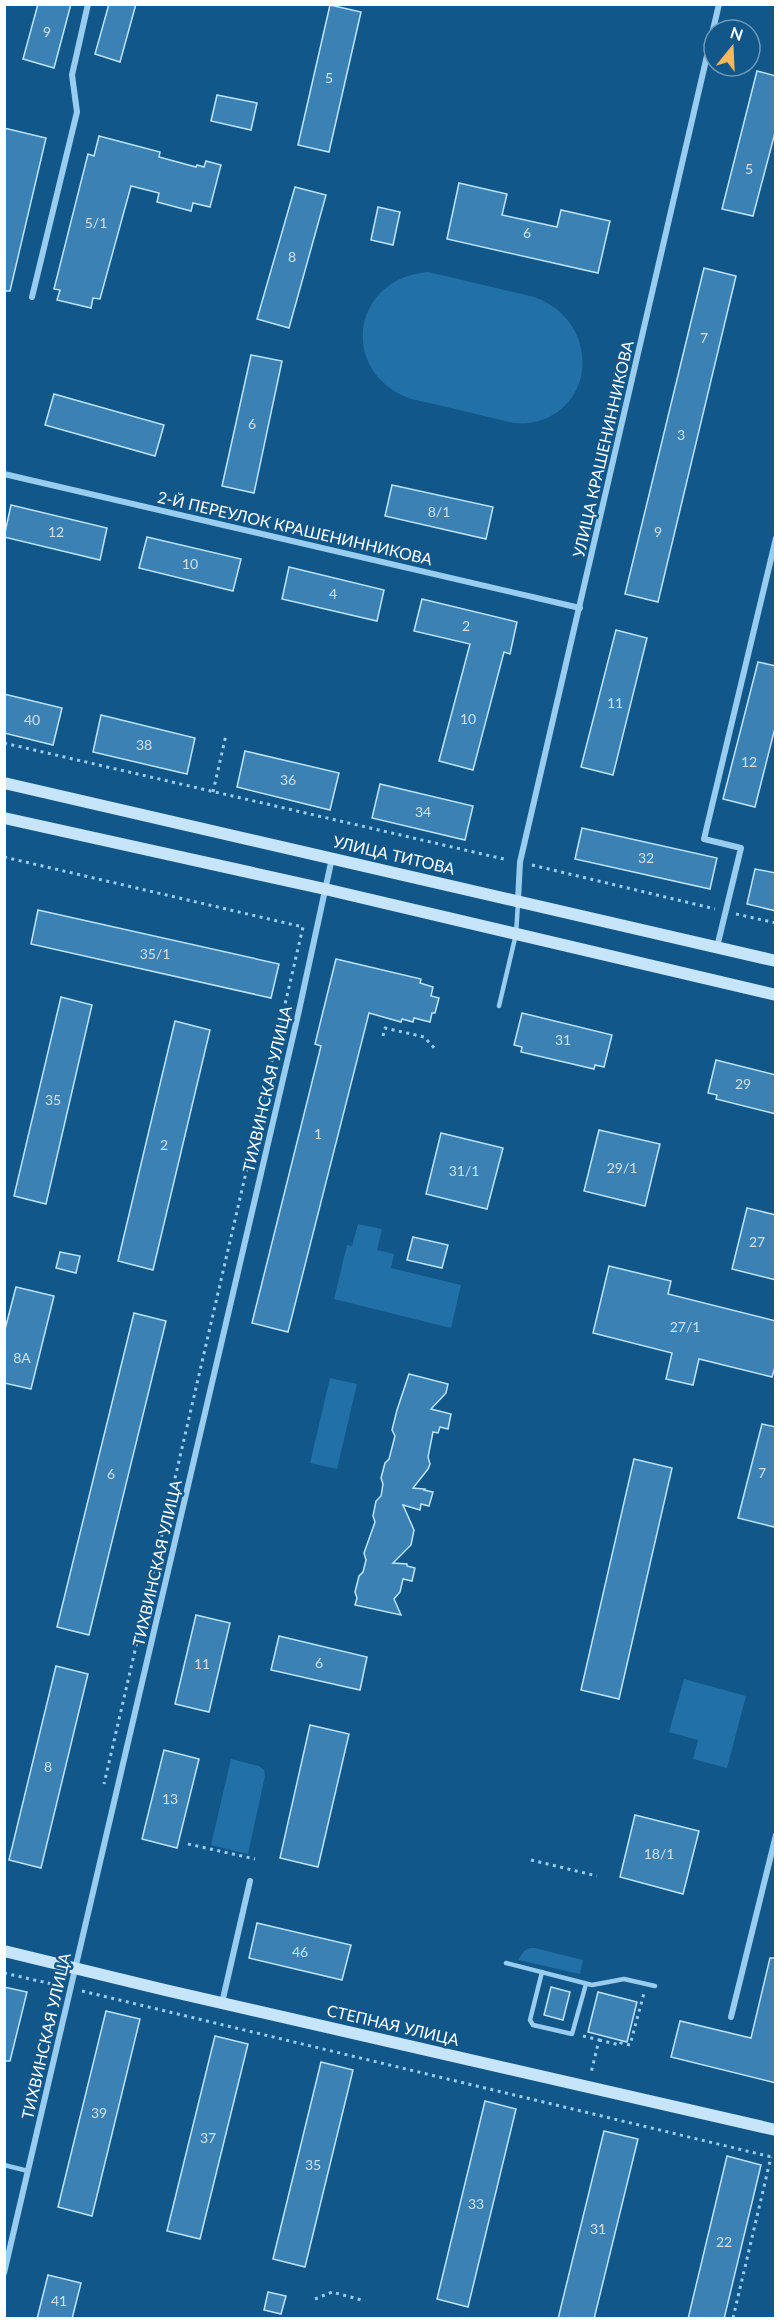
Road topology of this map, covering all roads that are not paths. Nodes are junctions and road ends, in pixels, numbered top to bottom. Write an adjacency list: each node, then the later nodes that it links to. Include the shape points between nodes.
1 (88, 4): 3 (street, via 72,75 76,112)
2 (719, 4): 6 (street, УЛИЦА КРАШЕНИННИКОВА)
3 (32, 297)
4 (4, 474): 6 (street, 2-Й ПЕРЕУЛОК КРАШЕНИННИКОВА)
5 (776, 538): 13 (street, via 704,839 741,848)
6 (580, 608): 11 (street, УЛИЦА КРАШЕНИННИКОВА, via 520,862)
7 (4, 783): 9 (main road, УЛИЦА ТИТОВА)
8 (4, 818): 10 (main road)
9 (332, 858): 10 (street, ТИХВИНСКАЯ УЛИЦА); 11 (main road, УЛИЦА ТИТОВА)
10 (325, 889): 12 (main road); 21 (street, ТИХВИНСКАЯ УЛИЦА)
11 (518, 900): 12 (lane); 13 (main road, УЛИЦА ТИТОВА)
12 (516, 934): 15 (main road); 16 (lane)
13 (717, 947): 14 (main road, УЛИЦА ТИТОВА)
14 (776, 961)
15 (776, 995)
16 (499, 1006)
17 (776, 1835): 26 (street)
18 (250, 1881): 25 (street)
19 (4, 1951): 21 (main road, СТЕПНАЯ УЛИЦА)
20 (506, 1963): 22 (lane)
21 (76, 1967): 25 (main road, СТЕПНАЯ УЛИЦА); 29 (street, ТИХВИНСКАЯ УЛИЦА)
22 (542, 1972): 23 (lane); 23 (lane, via 530,2023 572,2033)
23 (586, 1984): 24 (lane, via 624,1979)
24 (655, 1986)
25 (222, 2002): 27 (main road, СТЕПНАЯ УЛИЦА)
26 (731, 2017)
27 (776, 2130)
28 (4, 2165): 29 (lane)
29 (28, 2171): 30 (street, ТИХВИНСКАЯ УЛИЦА)
30 (4, 2273)

